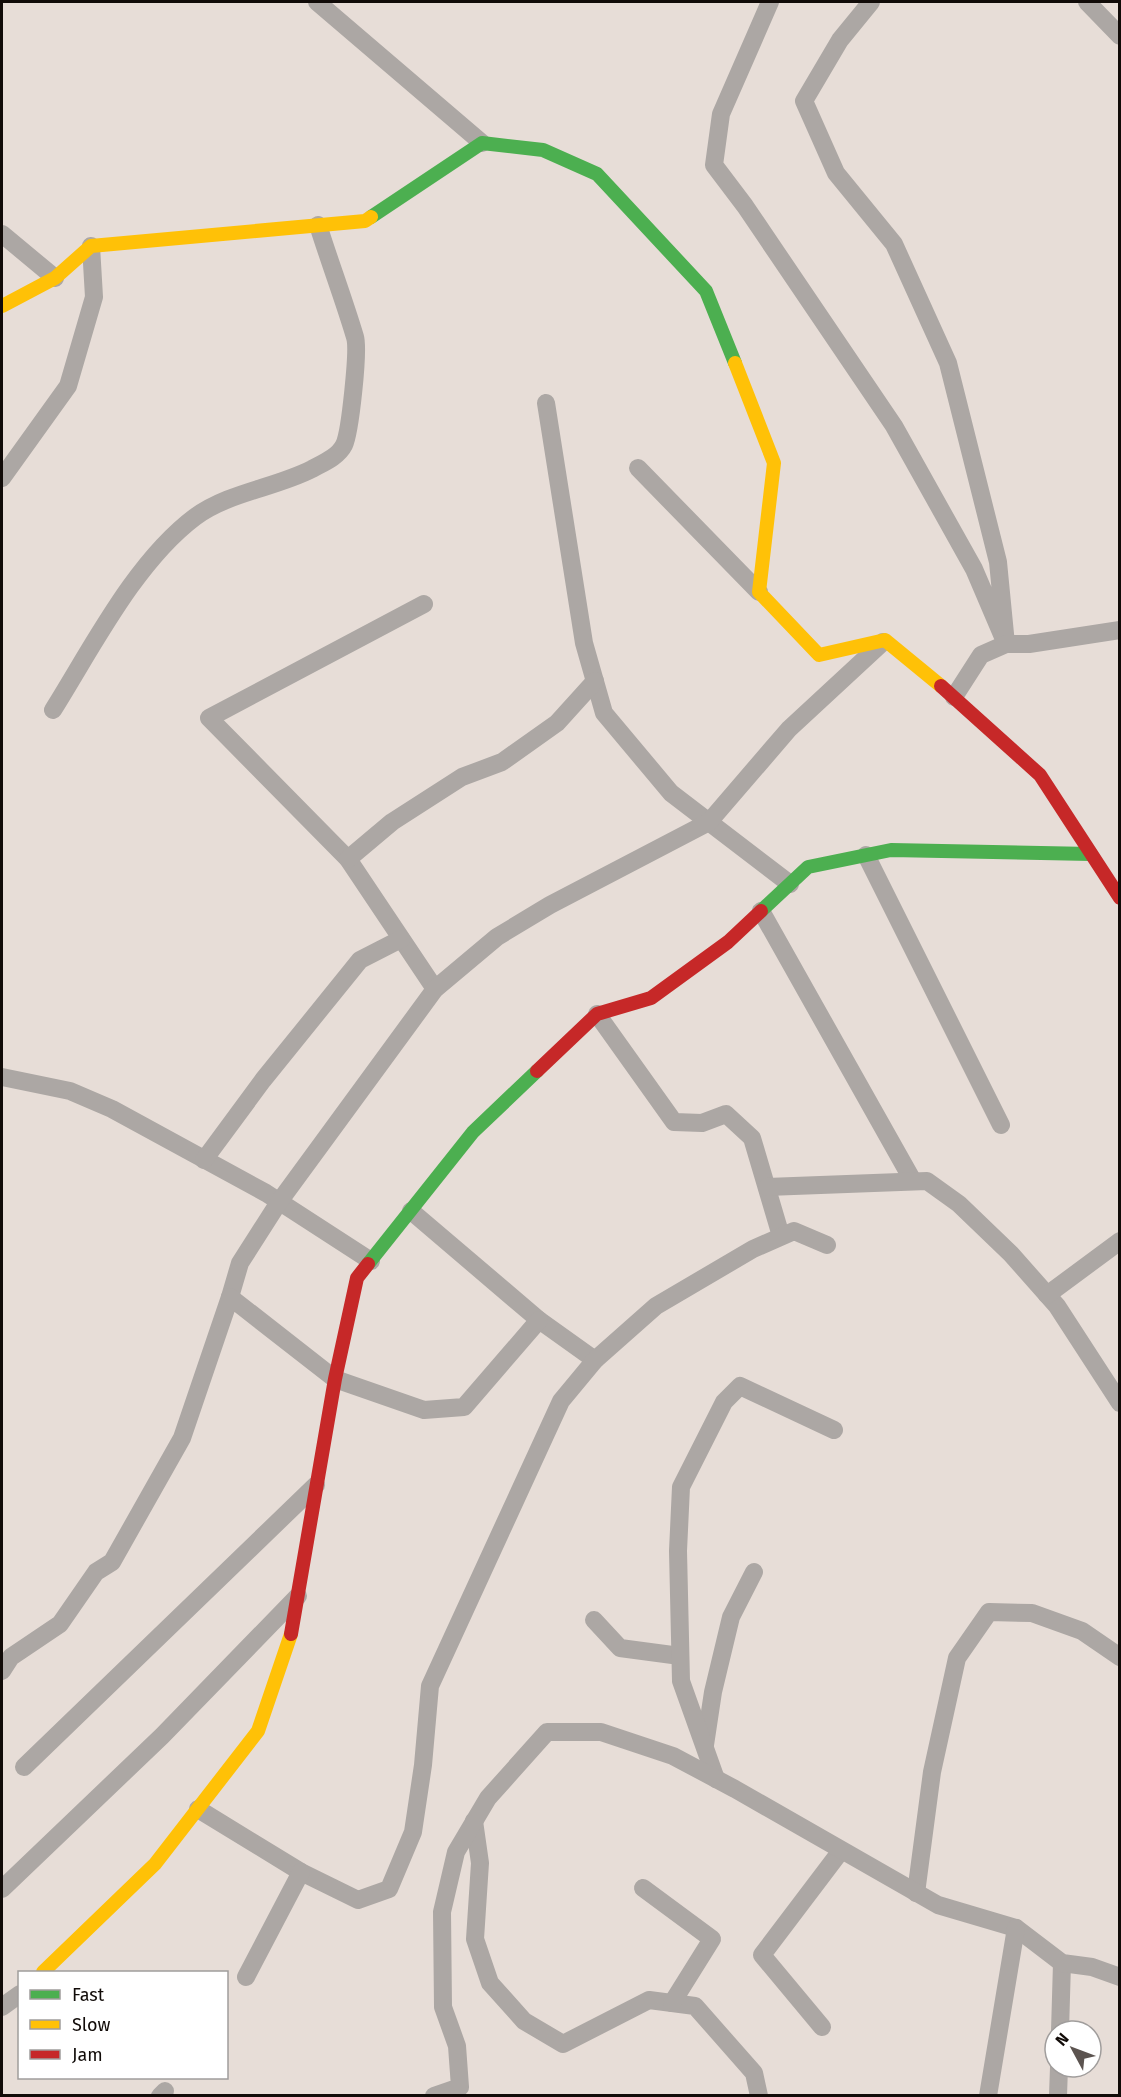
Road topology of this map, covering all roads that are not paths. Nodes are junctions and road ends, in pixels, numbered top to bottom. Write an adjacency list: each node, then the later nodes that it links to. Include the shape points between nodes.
1 (317, 2): 6 (street)
2 (770, 2): 19 (street, via 721,114 714,165 894,426 974,569)
3 (871, 2): 19 (street, via 840,40 804,101 836,173 894,244 948,363 998,562)
4 (1087, 2): 5 (street)
5 (1119, 36)
6 (483, 143): 7 (street, via 365,221); 15 (street, via 543,150 597,174 706,291 774,463)
7 (318, 225): 9 (street); 22 (street, via 356,339 344,445 337,455 309,470 196,516 170,539 142,569)
8 (2, 234): 10 (street)
9 (91, 246): 10 (street); 14 (street, via 94,297 68,386)
10 (55, 278): 11 (street)
11 (2, 306)
12 (546, 403): 20 (street, via 584,643)
13 (638, 468): 15 (street)
14 (2, 478)
15 (759, 592): 18 (street, via 819,655)
16 (424, 604): 26 (street, via 209,718)
17 (1119, 630): 19 (street)
18 (885, 640): 21 (street); 23 (street, via 789,729)
19 (1006, 644): 21 (street, via 981,655)
20 (595, 681): 23 (street, via 604,713 671,793); 26 (street, via 557,723 502,762 462,777 392,822)
21 (954, 697): 24 (street, via 1040,775)
22 (52, 710)
23 (709, 822): 27 (street); 31 (street, via 497,937)
24 (1091, 854): 25 (street, via 891,850); 28 (street)
25 (866, 855): 27 (street, via 808,867); 34 (street)
26 (348, 859): 30 (street)
27 (790, 884): 29 (street)
28 (1119, 898)
29 (762, 911): 32 (street, via 728,942 651,998); 36 (street)
30 (401, 939): 31 (street); 35 (street, via 360,960)
31 (435, 989): 38 (street)
32 (597, 1014): 37 (street, via 674,1122 702,1124 726,1114 752,1138); 39 (street, via 473,1132)
33 (2, 1077): 35 (street, via 70,1091 112,1109)
34 (1001, 1125)
35 (204, 1160): 38 (street)
36 (913, 1181): 37 (street); 44 (street, via 927,1180 959,1204)
37 (767, 1187): 40 (street)
38 (279, 1202): 43 (street); 45 (street, via 240,1263)
39 (411, 1211): 43 (street); 46 (street)
40 (781, 1236): 42 (street, via 794,1231); 47 (street, via 656,1306)
41 (1119, 1241): 44 (street)
42 (827, 1245)
43 (371, 1261): 48 (street, via 357,1278)
44 (1047, 1295): 49 (street)
45 (230, 1296): 48 (street); 57 (street, via 182,1438 112,1562 96,1572 60,1624 11,1657)
46 (539, 1320): 47 (street); 48 (street, via 464,1407 424,1410)
47 (595, 1360): 64 (street, via 561,1401 430,1686 413,1832 389,1889 358,1900)
48 (335, 1379): 51 (street)
49 (1119, 1403)
50 (834, 1430): 55 (street, via 740,1386 724,1402 681,1487)
51 (316, 1485): 53 (street); 59 (street)
52 (754, 1572): 58 (street, via 731,1617)
53 (298, 1596): 61 (street, via 293,1627 258,1731); 66 (street, via 162,1736)
54 (594, 1620): 55 (street, via 620,1648)
55 (680, 1656): 58 (street, via 681,1681)
56 (1119, 1657): 67 (street, via 1082,1631 1032,1613 989,1612 957,1658 932,1772)
57 (2, 1671)
58 (705, 1747): 60 (street)
59 (24, 1767)
60 (716, 1779): 62 (street, via 673,1756 601,1732 547,1732 488,1798); 63 (street)
61 (198, 1809): 64 (street); 70 (street, via 155,1864)
62 (474, 1821): 74 (street, via 480,1863 475,1939 490,1983 524,2021 563,2044 649,2000); 79 (street, via 456,1852 442,1912 443,2007 457,2046 460,2086)
63 (840, 1851): 67 (street); 77 (street, via 762,1955)
64 (301, 1872): 71 (street)
65 (643, 1888): 74 (street, via 712,1939)
66 (2, 1889)
67 (916, 1893): 68 (street, via 938,1905)
68 (1016, 1928): 69 (street); 81 (street)
69 (1062, 1963): 72 (street, via 1092,1967); 76 (street)
70 (44, 1971)
71 (246, 1977)
72 (1119, 1977)
73 (18, 1995): 75 (street)
74 (672, 2003): 80 (street, via 696,2006 754,2073)
75 (2, 2007)
76 (1060, 2019)
77 (822, 2027)
78 (1059, 2079): 82 (street)
79 (434, 2096)
80 (759, 2096)
81 (988, 2096)
82 (1058, 2096)

